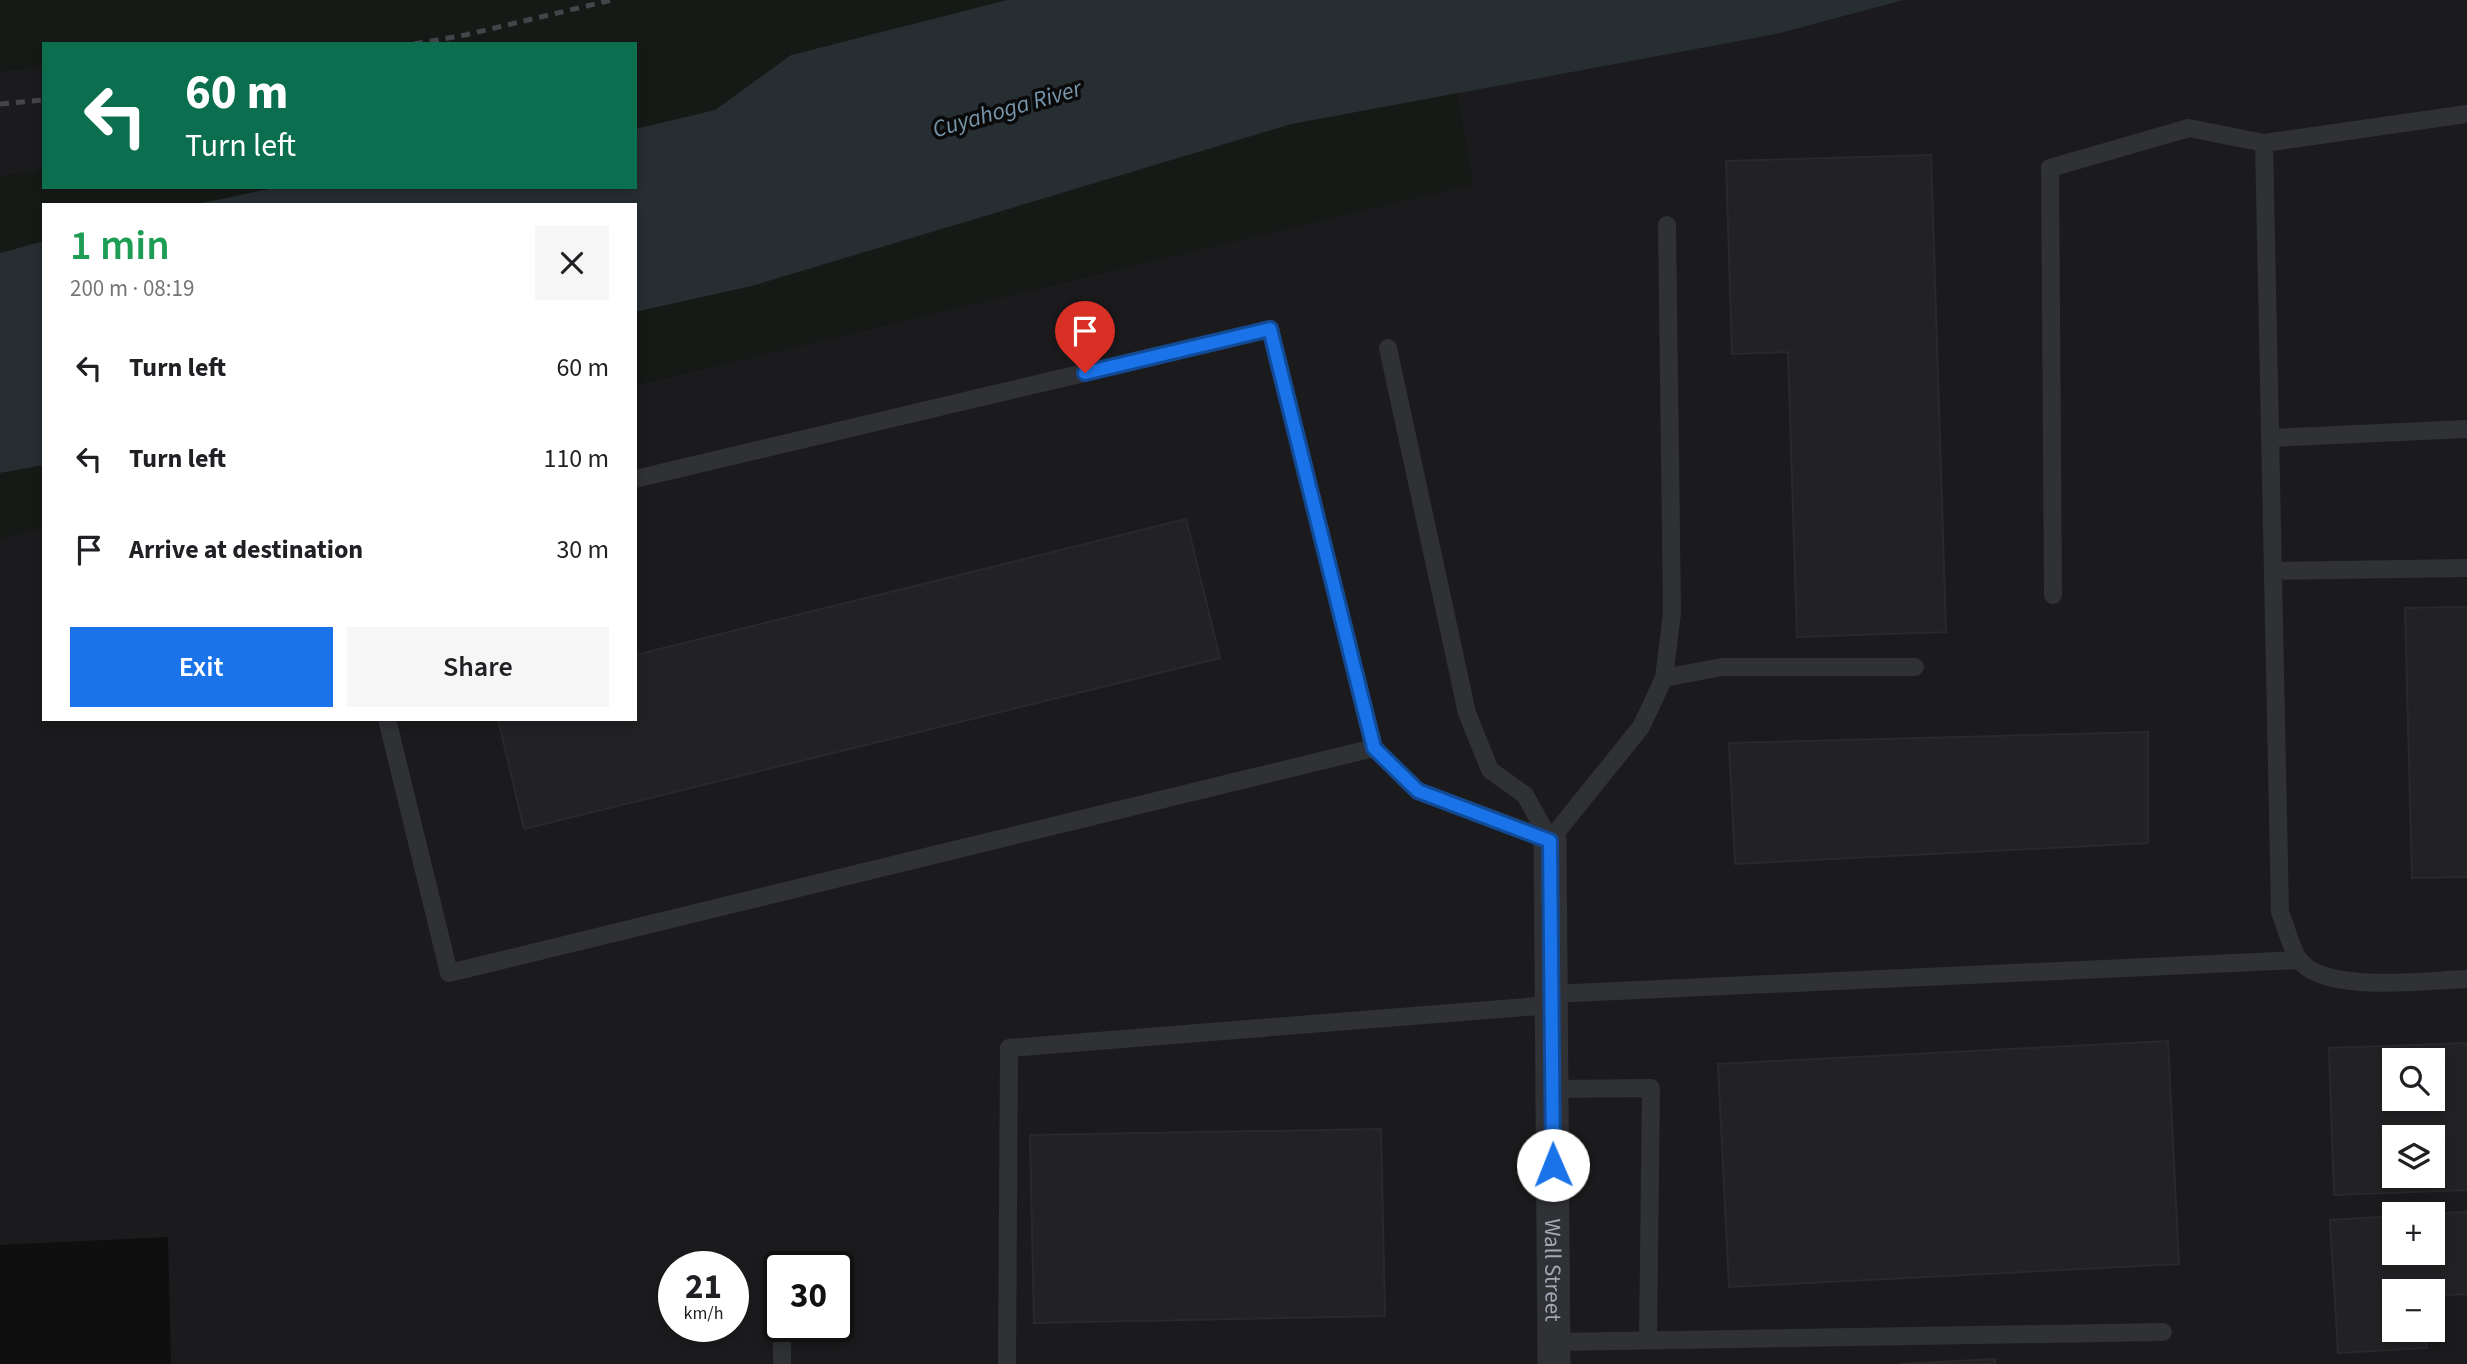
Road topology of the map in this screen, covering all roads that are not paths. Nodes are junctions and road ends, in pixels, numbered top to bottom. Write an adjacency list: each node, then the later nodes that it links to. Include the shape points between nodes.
1 (2467, 114): 2 (lane)
2 (2264, 143): 6 (lane); 10 (lane, via 2189,128 2050,169)
3 (1667, 225): 12 (lane, via 1672,613)
4 (1388, 348): 15 (lane, via 1467,713 1490,770 1525,795)
5 (2467, 429): 6 (lane)
6 (2271, 438): 9 (lane)
7 (637, 480): 14 (lane, via 1270,329)
8 (2467, 568): 9 (lane)
9 (2274, 571): 16 (lane, via 2280,912)
10 (2053, 595)
11 (1915, 667): 12 (lane, via 1722,667)
12 (1664, 678): 15 (lane, via 1641,727)
13 (387, 721): 14 (lane, via 449,973)
14 (1374, 748): 15 (lane, via 1418,791)
15 (1550, 841): 18 (street, Wall Street)
16 (2299, 960): 17 (lane, via 2322,974 2356,984); 18 (lane)
17 (2467, 979)
18 (1551, 1000): 19 (street, Wall Street); 25 (lane, via 1009,1048)
19 (1552, 1089): 21 (lane, via 1651,1088); 23 (street, Wall Street)
20 (2163, 1332): 21 (lane)
21 (1648, 1340): 23 (lane)
22 (782, 1342): 24 (lane)
23 (1554, 1353)
24 (782, 1364)
25 (1007, 1364)

